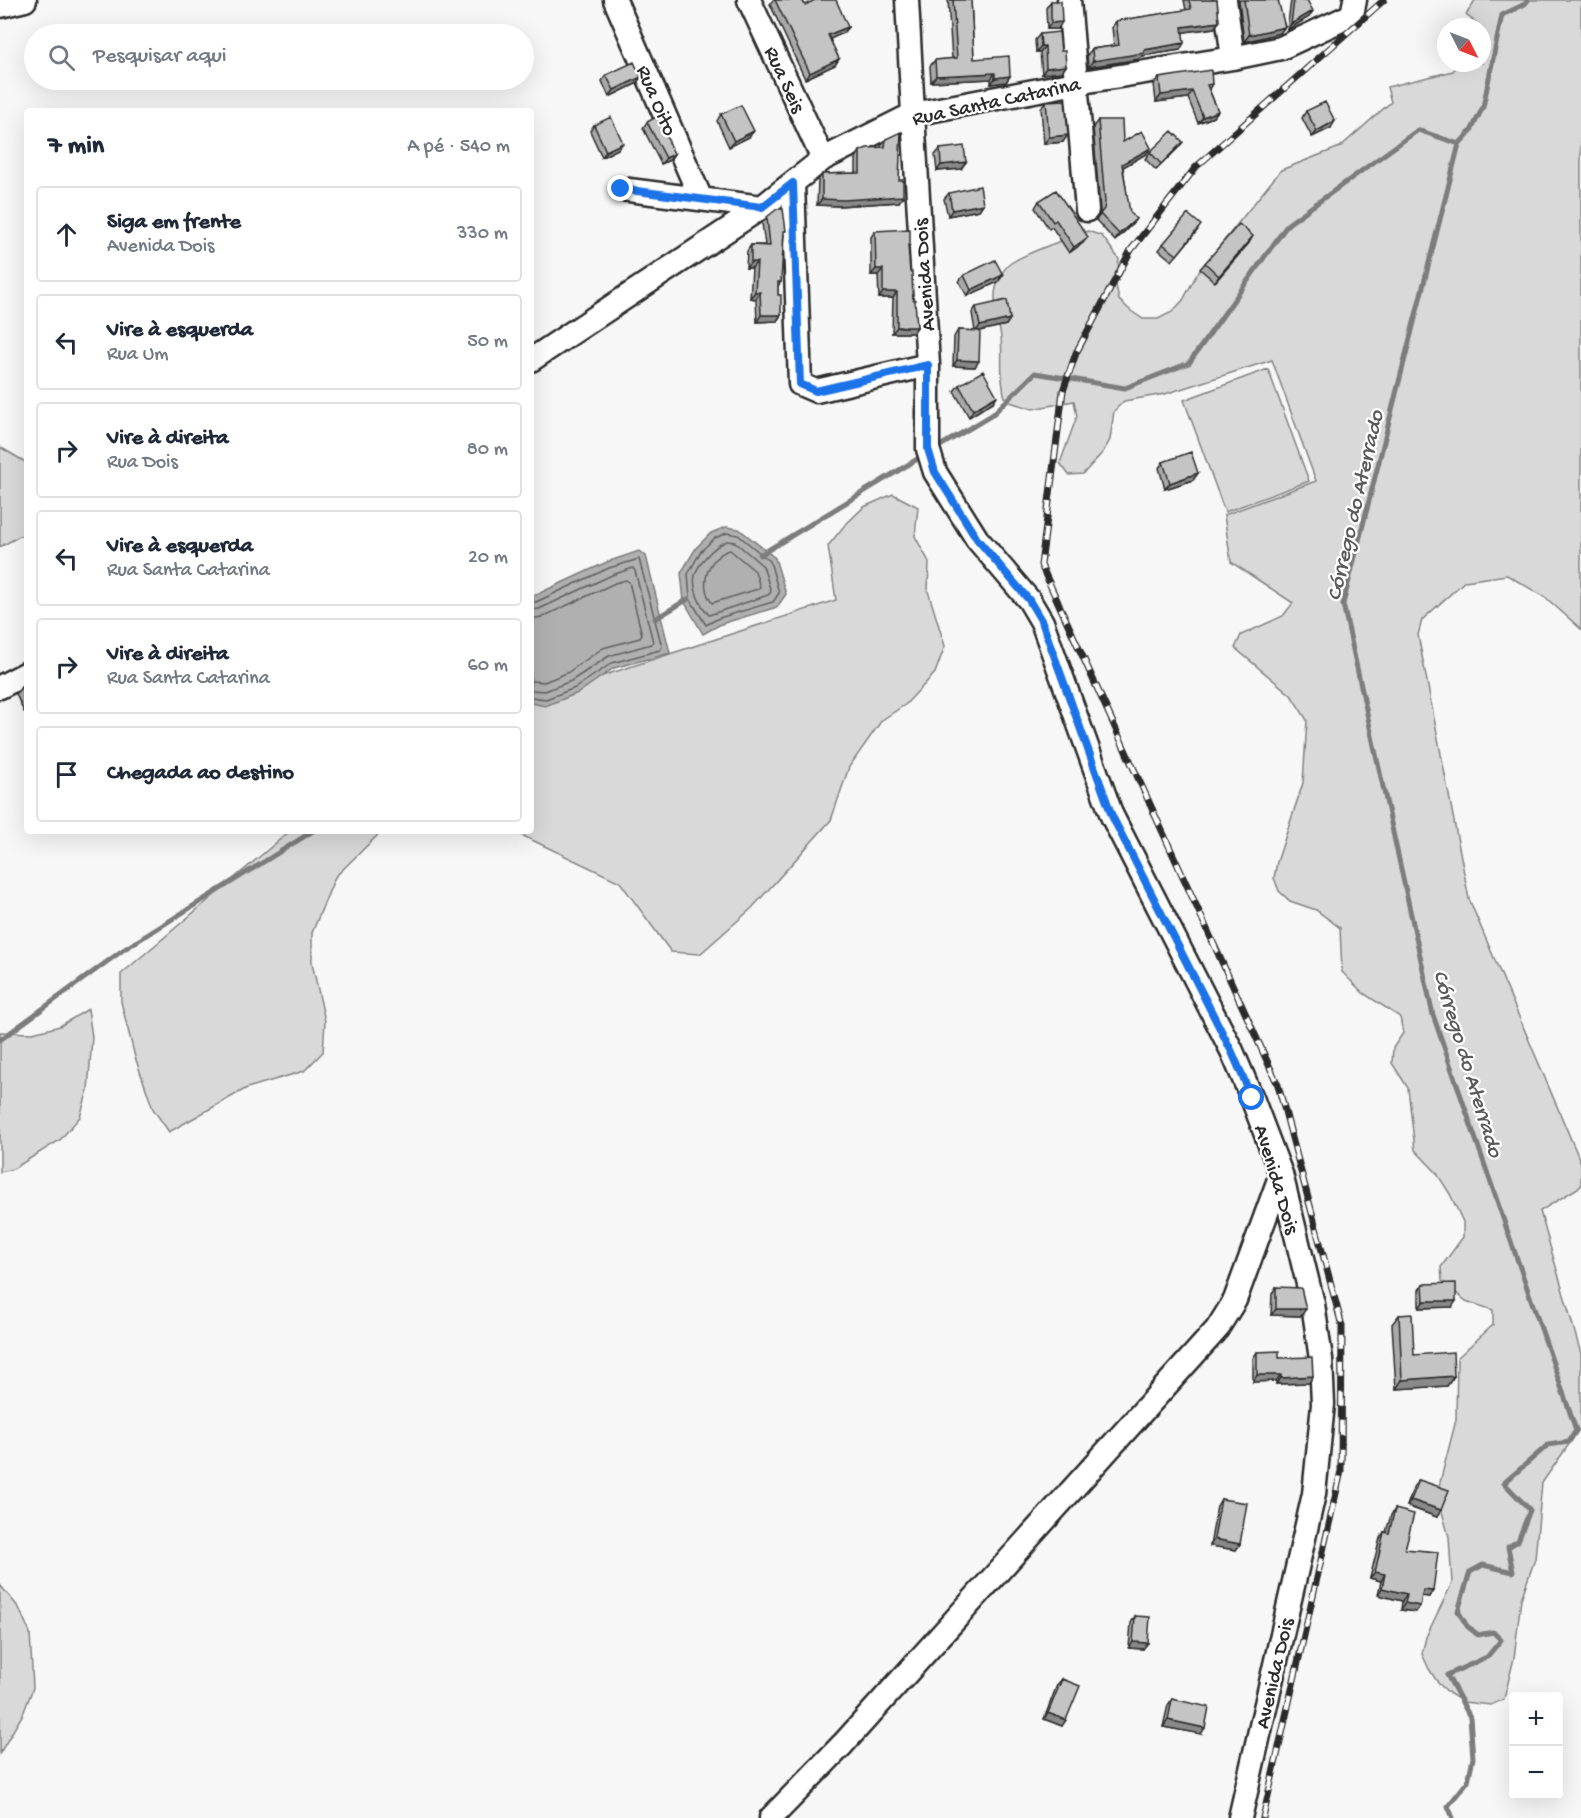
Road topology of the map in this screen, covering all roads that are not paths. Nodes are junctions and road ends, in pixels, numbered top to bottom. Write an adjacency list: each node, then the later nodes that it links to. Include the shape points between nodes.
1 (25, 0): 7 (street)
2 (615, 0): 15 (street, Rua Oito)
3 (749, 0): 12 (street, Rua Seis)
4 (907, 0): 11 (street, Avenida Dois)
5 (1069, 0): 10 (street)
6 (1225, 0): 9 (street)
7 (0, 6)
8 (1353, 7): 9 (street, Rua Santa Catarina, via 1281,48)
9 (1233, 58): 10 (street, Rua Santa Catarina)
10 (1076, 83): 11 (street, Rua Santa Catarina); 17 (street)
11 (913, 114): 12 (street, Rua Santa Catarina); 19 (street, Avenida Dois)
12 (824, 159): 13 (street, Rua Santa Catarina)
13 (793, 183): 16 (street, Rua Santa Catarina); 19 (street, via 800,384 816,391)
14 (621, 189): 15 (street)
15 (701, 199): 16 (street)
16 (762, 207): 18 (street, Rua Santa Catarina)
17 (1087, 210)
18 (534, 358)
19 (928, 365): 22 (street, Avenida Dois, via 929,455 935,472 977,539 1029,600 1042,622 1112,816 1232,1052)
20 (24, 675): 21 (street)
21 (0, 687)
22 (1281, 1174): 23 (street, via 1235,1300 1217,1329 851,1735); 24 (street, Avenida Dois, via 1313,1305 1323,1404 1314,1494)
23 (771, 1818)
24 (1240, 1818)

